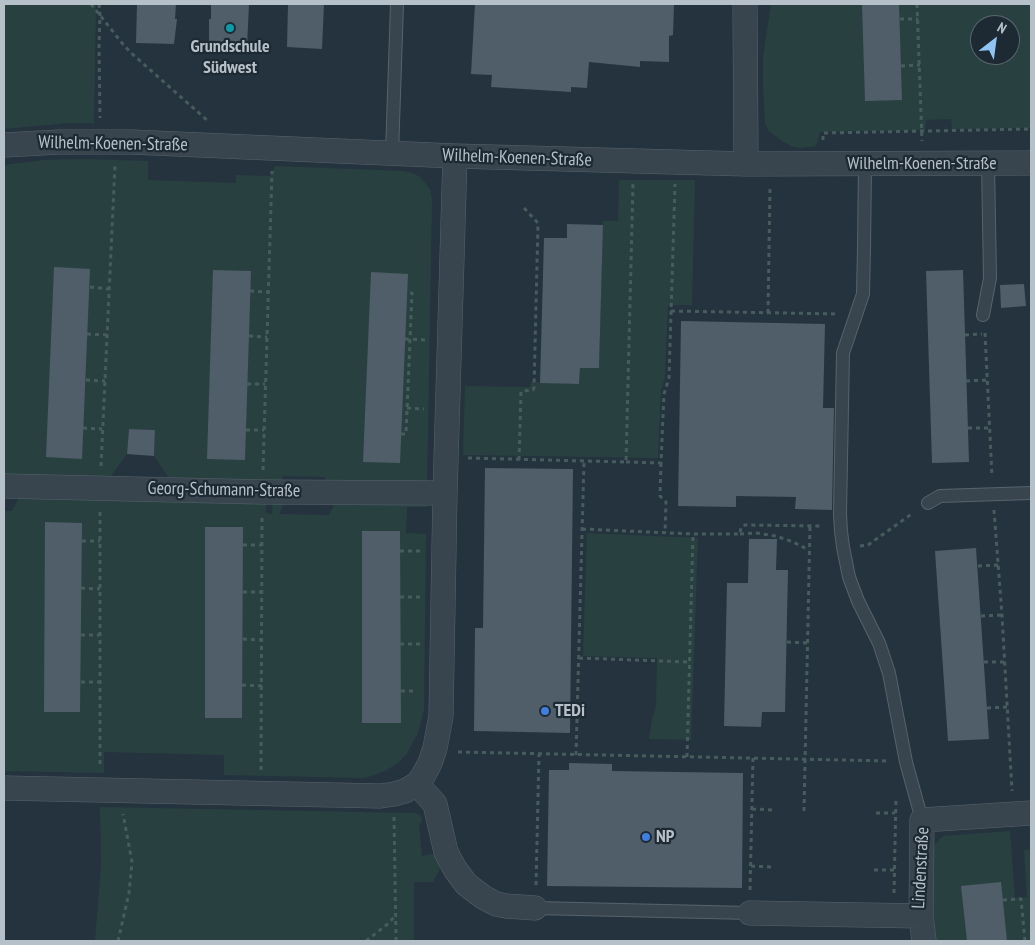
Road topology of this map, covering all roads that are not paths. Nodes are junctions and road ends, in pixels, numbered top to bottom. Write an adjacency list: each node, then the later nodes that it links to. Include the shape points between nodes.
1 (397, 4): 4 (lane)
2 (745, 4): 8 (street)
3 (4, 145): 4 (street, Wilhelm-Koenen-Straße, via 131,142)
4 (392, 154): 5 (street, Wilhelm-Koenen-Straße)
5 (455, 156): 8 (street, Wilhelm-Koenen-Straße); 12 (street)
6 (988, 163): 7 (street, Wilhelm-Koenen-Straße); 9 (street, Wilhelm-Koenen-Straße); 10 (lane, via 990,278)
7 (1031, 163)
8 (746, 164): 9 (street, Wilhelm-Koenen-Straße)
9 (864, 164): 18 (lane, via 863,291 843,353 841,526 849,577 889,673 906,762)
10 (983, 315)
11 (4, 486): 12 (street, Georg-Schumann-Straße)
12 (445, 493): 15 (street, via 441,716 435,748)
13 (1031, 493): 14 (lane, via 940,496)
14 (928, 503)
15 (417, 784): 16 (street, via 394,794 364,796); 19 (street, via 434,804 446,852 466,884 496,904)
16 (4, 788)
17 (1022, 814): 18 (street, Lindenstraße)
18 (922, 820): 21 (street, Lindenstraße)
19 (535, 908): 20 (lane)
20 (750, 913): 21 (street, Lindenstraße)
21 (921, 916): 22 (street)
22 (924, 941)

